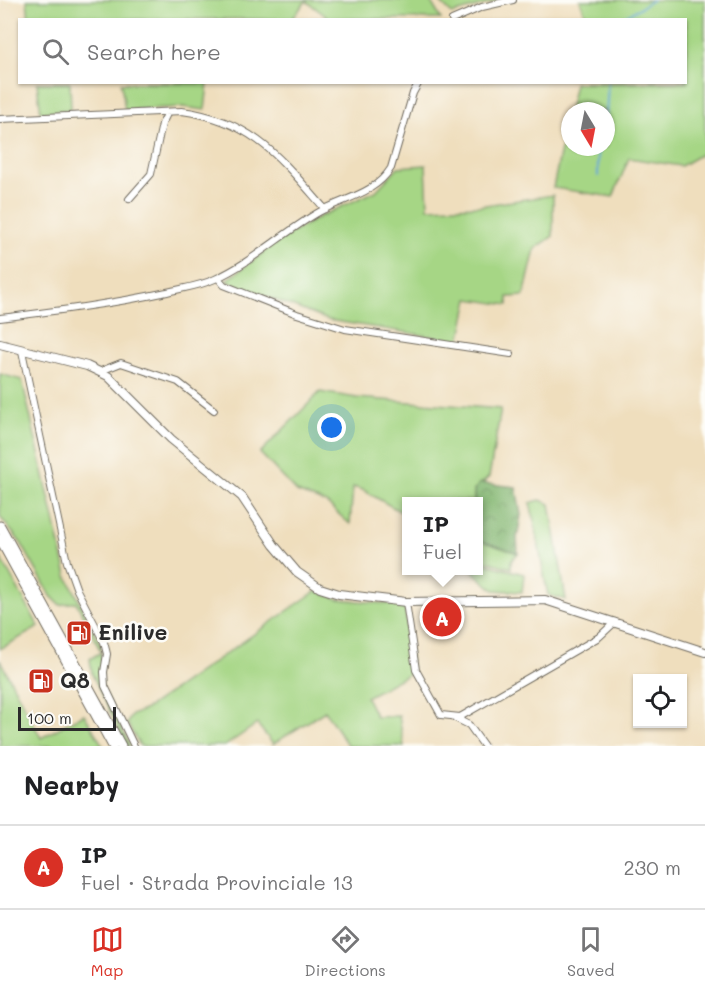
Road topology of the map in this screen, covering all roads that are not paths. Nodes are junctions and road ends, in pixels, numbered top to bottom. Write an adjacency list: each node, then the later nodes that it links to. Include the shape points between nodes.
1 (513, 0): 2 (street)
2 (455, 18)
3 (418, 84): 7 (street, via 386,177 361,194)
4 (168, 112): 5 (street); 6 (street, via 151,174); 7 (street, via 202,114 249,132)
5 (0, 119)
6 (129, 199)
7 (326, 209): 8 (street)
8 (218, 278): 9 (street, via 138,298); 12 (street, via 224,285 297,314 345,328)
9 (0, 318)
10 (0, 344): 11 (main road)
11 (22, 351): 13 (main road); 23 (street, via 69,568 104,642 105,686)
12 (511, 354)
13 (100, 371): 14 (street, via 121,363 178,382); 17 (main road, via 118,384 171,440 242,497 274,545 308,582 339,594)
14 (214, 410)
15 (0, 526): 22 (main road)
16 (0, 539): 21 (main road)
17 (406, 602): 18 (main road, via 545,600); 20 (street, via 416,670 441,715)
18 (616, 621): 19 (main road); 20 (street, via 599,637)
19 (705, 652)
20 (454, 718): 24 (street, via 469,725)
21 (113, 746)
22 (121, 746)
23 (134, 746)
24 (484, 746)

